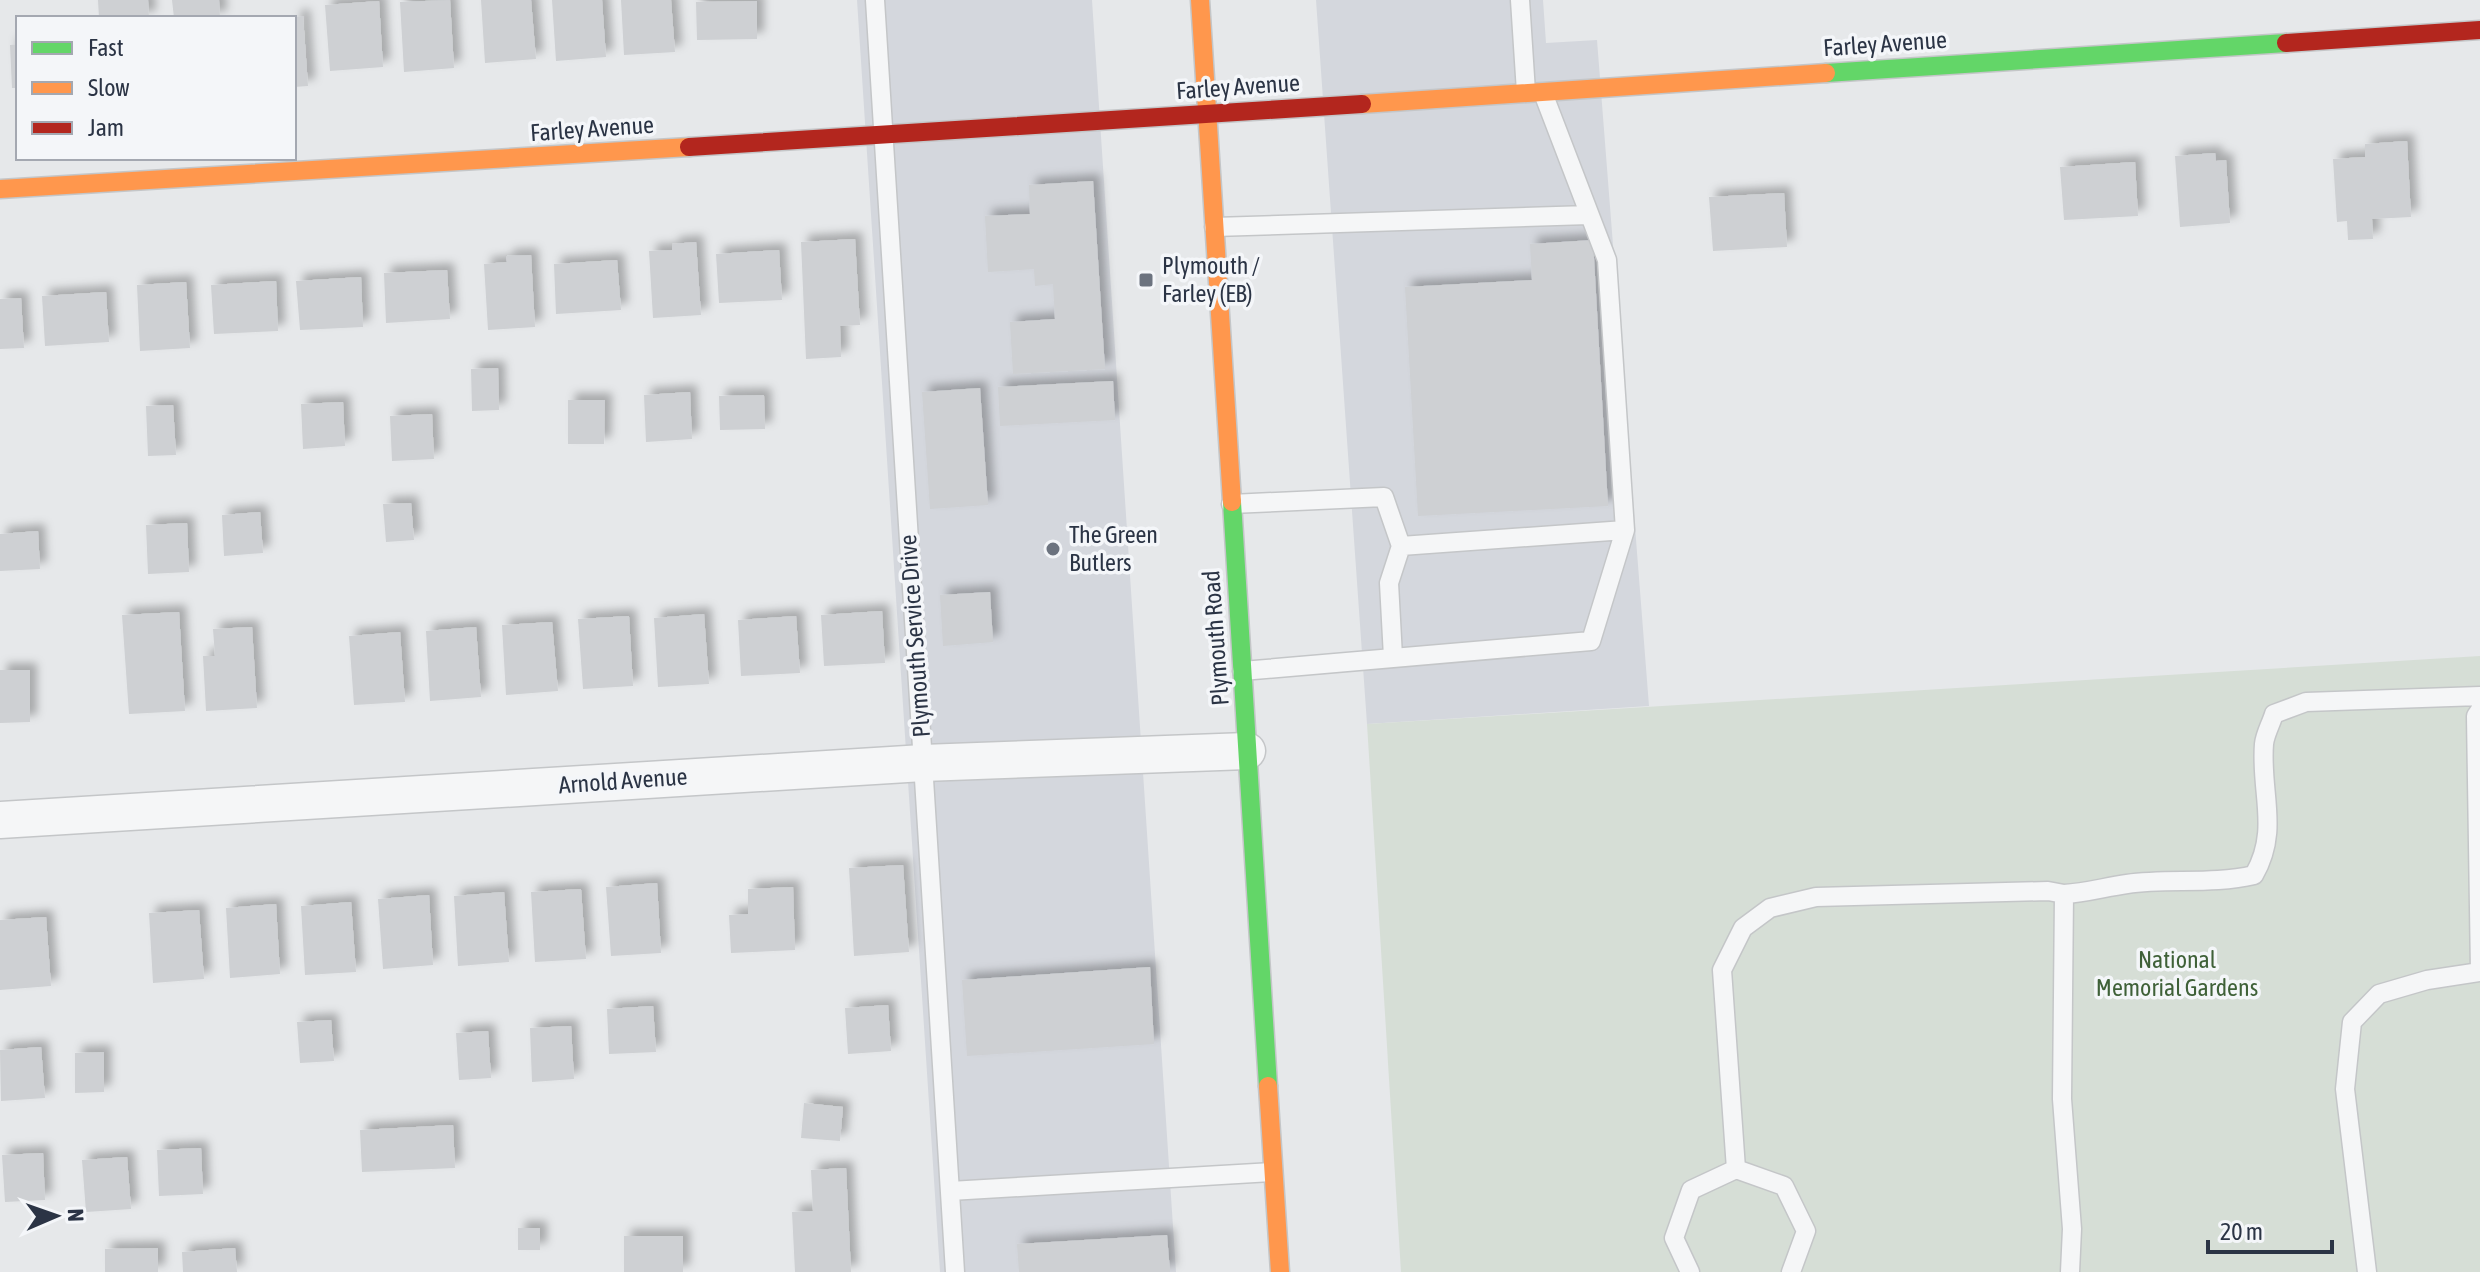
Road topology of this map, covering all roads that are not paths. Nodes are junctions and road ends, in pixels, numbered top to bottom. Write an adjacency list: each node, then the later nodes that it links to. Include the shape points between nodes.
1 (875, 0): 7 (lane, Plymouth Service Drive)
2 (1200, 0): 6 (street, Plymouth Road)
3 (1520, 0): 5 (lane)
4 (2480, 30): 5 (street, Farley Avenue)
5 (1534, 91): 6 (street, Farley Avenue); 9 (lane)
6 (1207, 113): 7 (street, Farley Avenue); 10 (street, Plymouth Road)
7 (883, 135): 8 (street, Farley Avenue); 19 (lane, Plymouth Service Drive)
8 (0, 189)
9 (1589, 215): 10 (lane); 12 (lane, via 1607,260)
10 (1214, 227): 11 (street, Plymouth Road)
11 (1231, 504): 13 (lane, via 1384,497); 15 (street, Plymouth Road)
12 (1625, 530): 13 (lane); 14 (lane, via 1591,641)
13 (1401, 546): 14 (lane, via 1389,583)
14 (1393, 657): 15 (lane)
15 (1242, 671): 18 (street, Plymouth Road)
16 (2480, 696): 21 (lane, via 2306,702 2274,714 2264,742 2269,825 2265,856 2254,875)
17 (2480, 710): 22 (lane)
18 (1247, 751): 19 (street, Arnold Avenue); 24 (street, Plymouth Road)
19 (923, 763): 20 (street, Arnold Avenue); 25 (lane, Plymouth Service Drive)
20 (0, 820)
21 (2064, 894): 23 (lane, via 1816,897 1770,908 1743,928 1722,970); 30 (lane, via 2062,1099)
22 (2480, 972): 31 (lane, via 2379,994 2352,1022 2345,1089)
23 (1736, 1169): 28 (lane, via 1691,1190 1674,1238); 29 (lane, via 1784,1186 1806,1231)
24 (1273, 1172): 25 (lane); 27 (street, Plymouth Road)
25 (950, 1191): 26 (lane, Plymouth Service Drive)
26 (955, 1272)
27 (1280, 1272)
28 (1690, 1272)
29 (1791, 1272)
30 (2070, 1272)
31 (2367, 1272)

